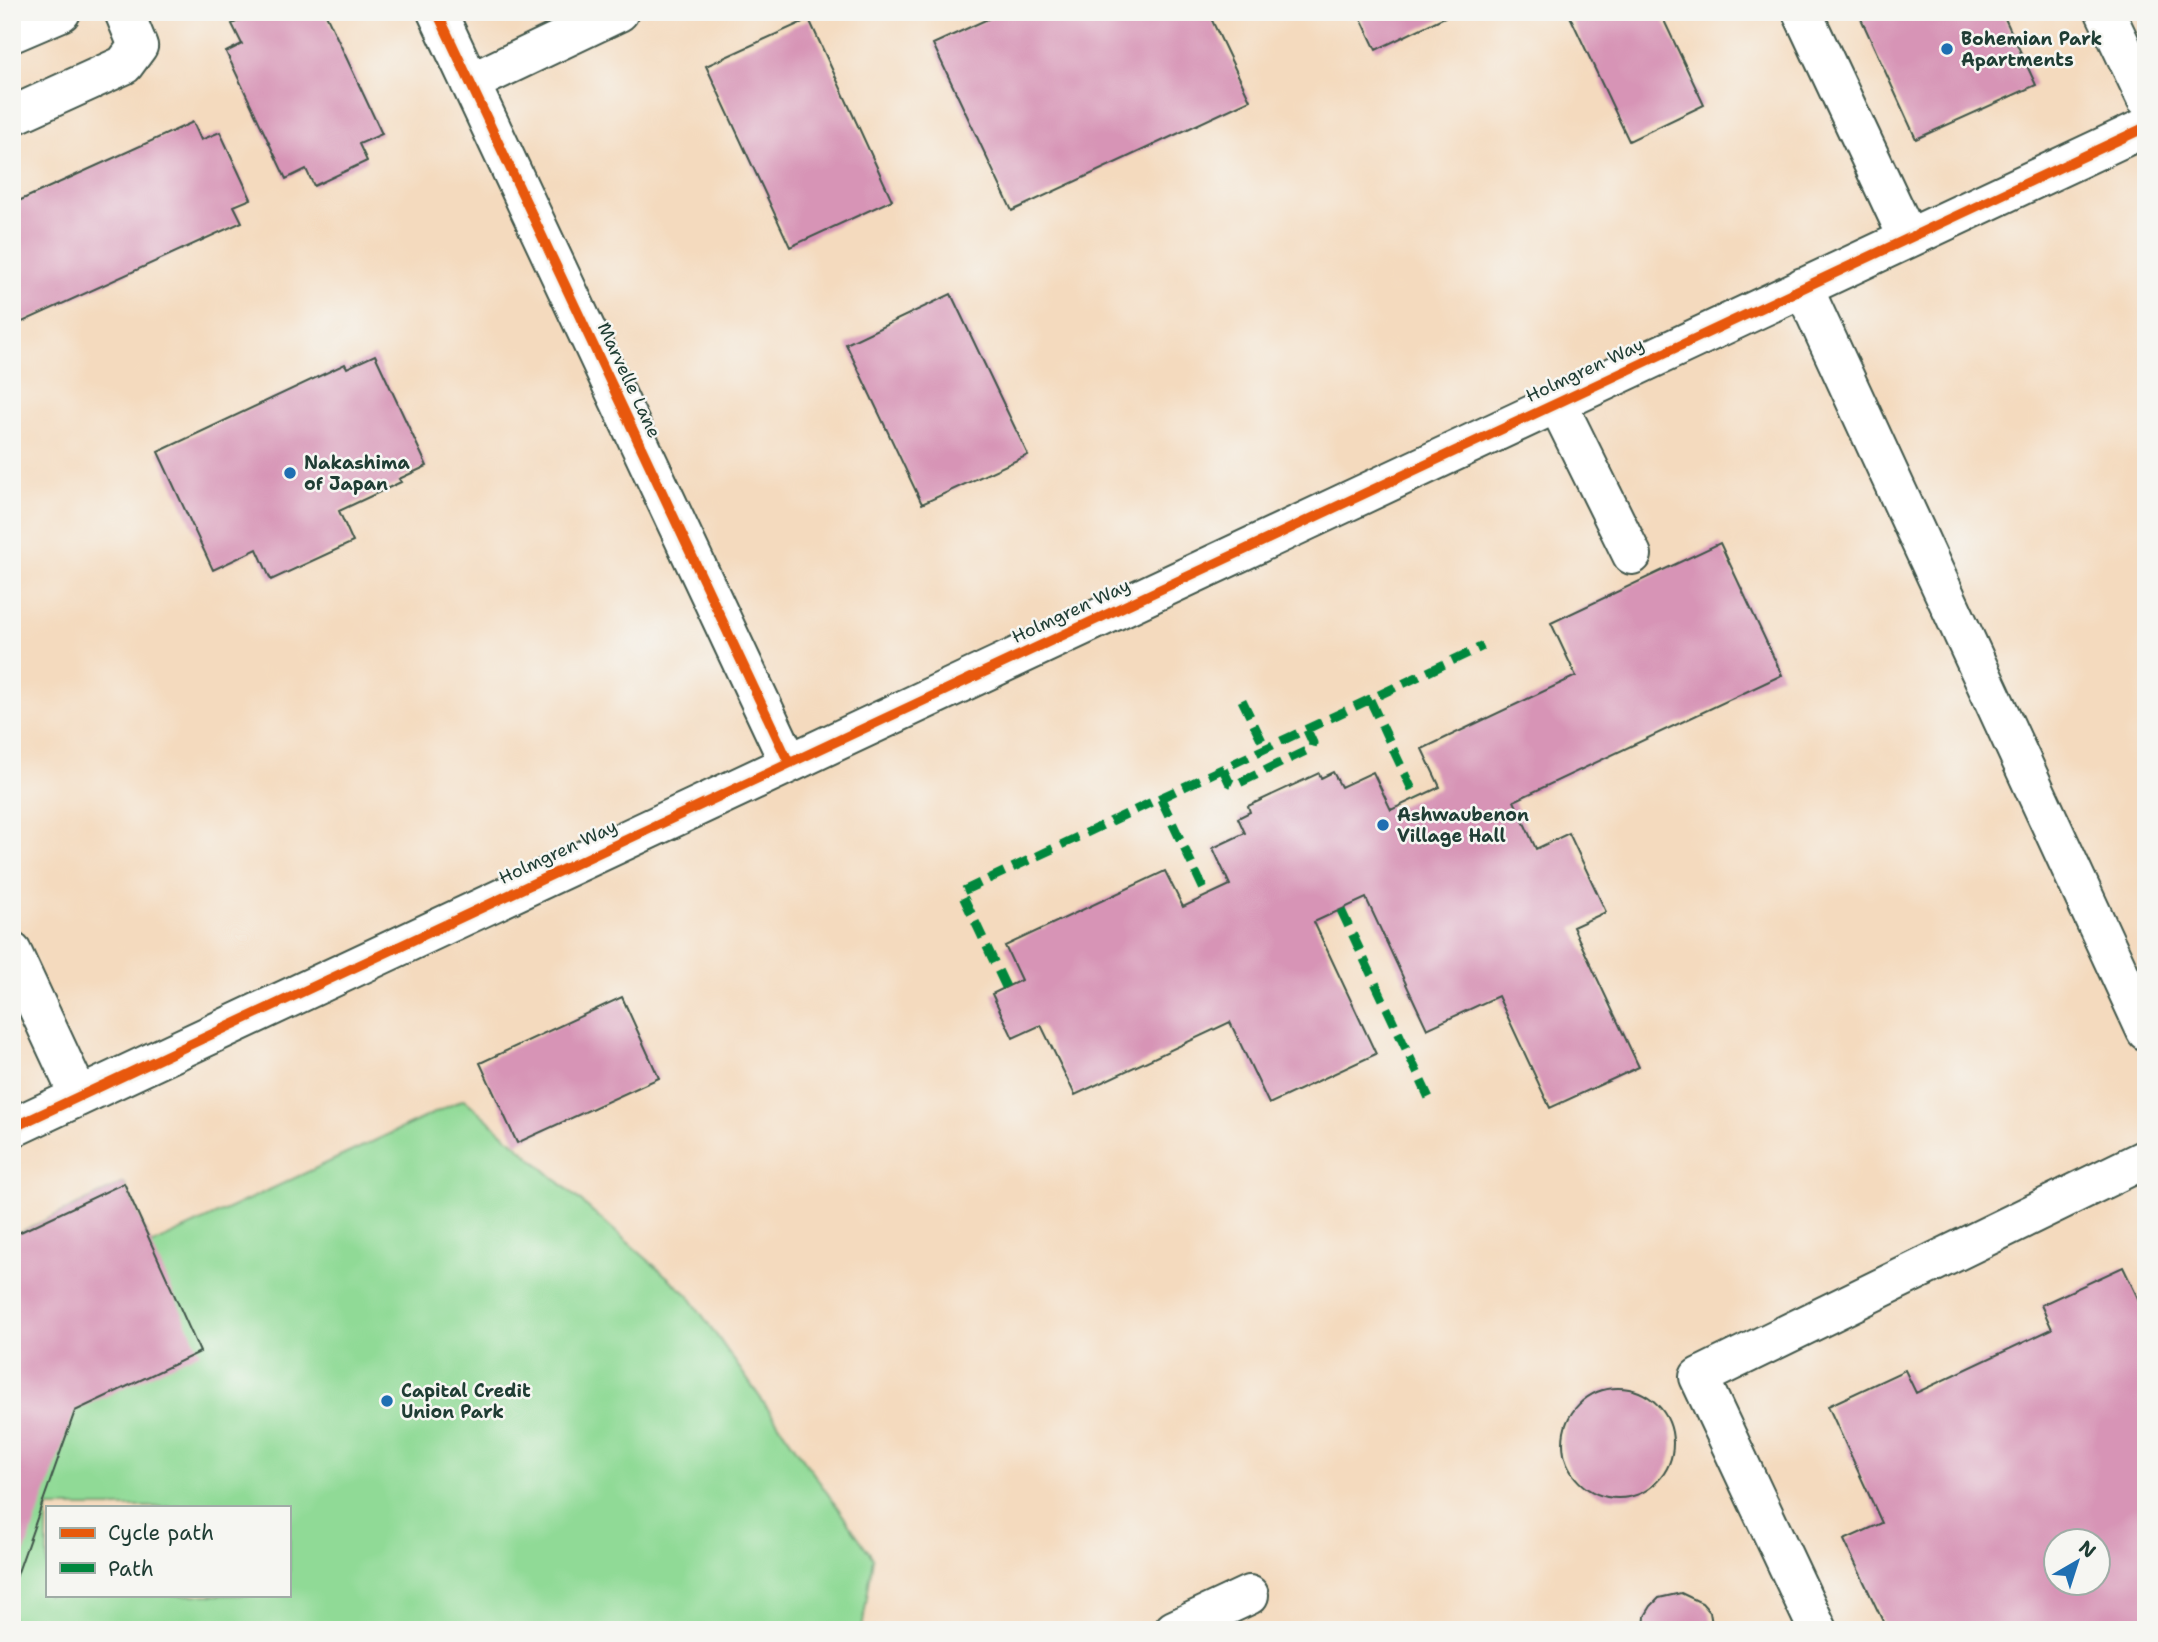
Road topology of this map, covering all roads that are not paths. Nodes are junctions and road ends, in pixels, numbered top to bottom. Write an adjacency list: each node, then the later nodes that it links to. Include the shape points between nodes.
1 (61, 12): 7 (street)
2 (124, 12): 10 (street, via 138,46 124,65)
3 (437, 12): 8 (street, Marvelle Lane)
4 (619, 12): 8 (street)
5 (1802, 12): 12 (street)
6 (2105, 12): 9 (street)
7 (12, 33)
8 (470, 83): 16 (street, Marvelle Lane)
9 (2146, 99)
10 (12, 116)
11 (2146, 127): 12 (street, Holmgren Way)
12 (1908, 238): 13 (street, Holmgren Way)
13 (1803, 287): 14 (street, Holmgren Way); 18 (street)
14 (1557, 403): 15 (street); 16 (street, Holmgren Way)
15 (1632, 555)
16 (789, 763): 19 (street, Holmgren Way)
17 (12, 952): 19 (street)
18 (2146, 1031)
19 (79, 1096): 20 (street, Holmgren Way)
20 (12, 1128)
21 (2145, 1159): 24 (street, via 1699,1377)
22 (1249, 1595): 23 (street)
23 (1174, 1630)
24 (1818, 1630)

